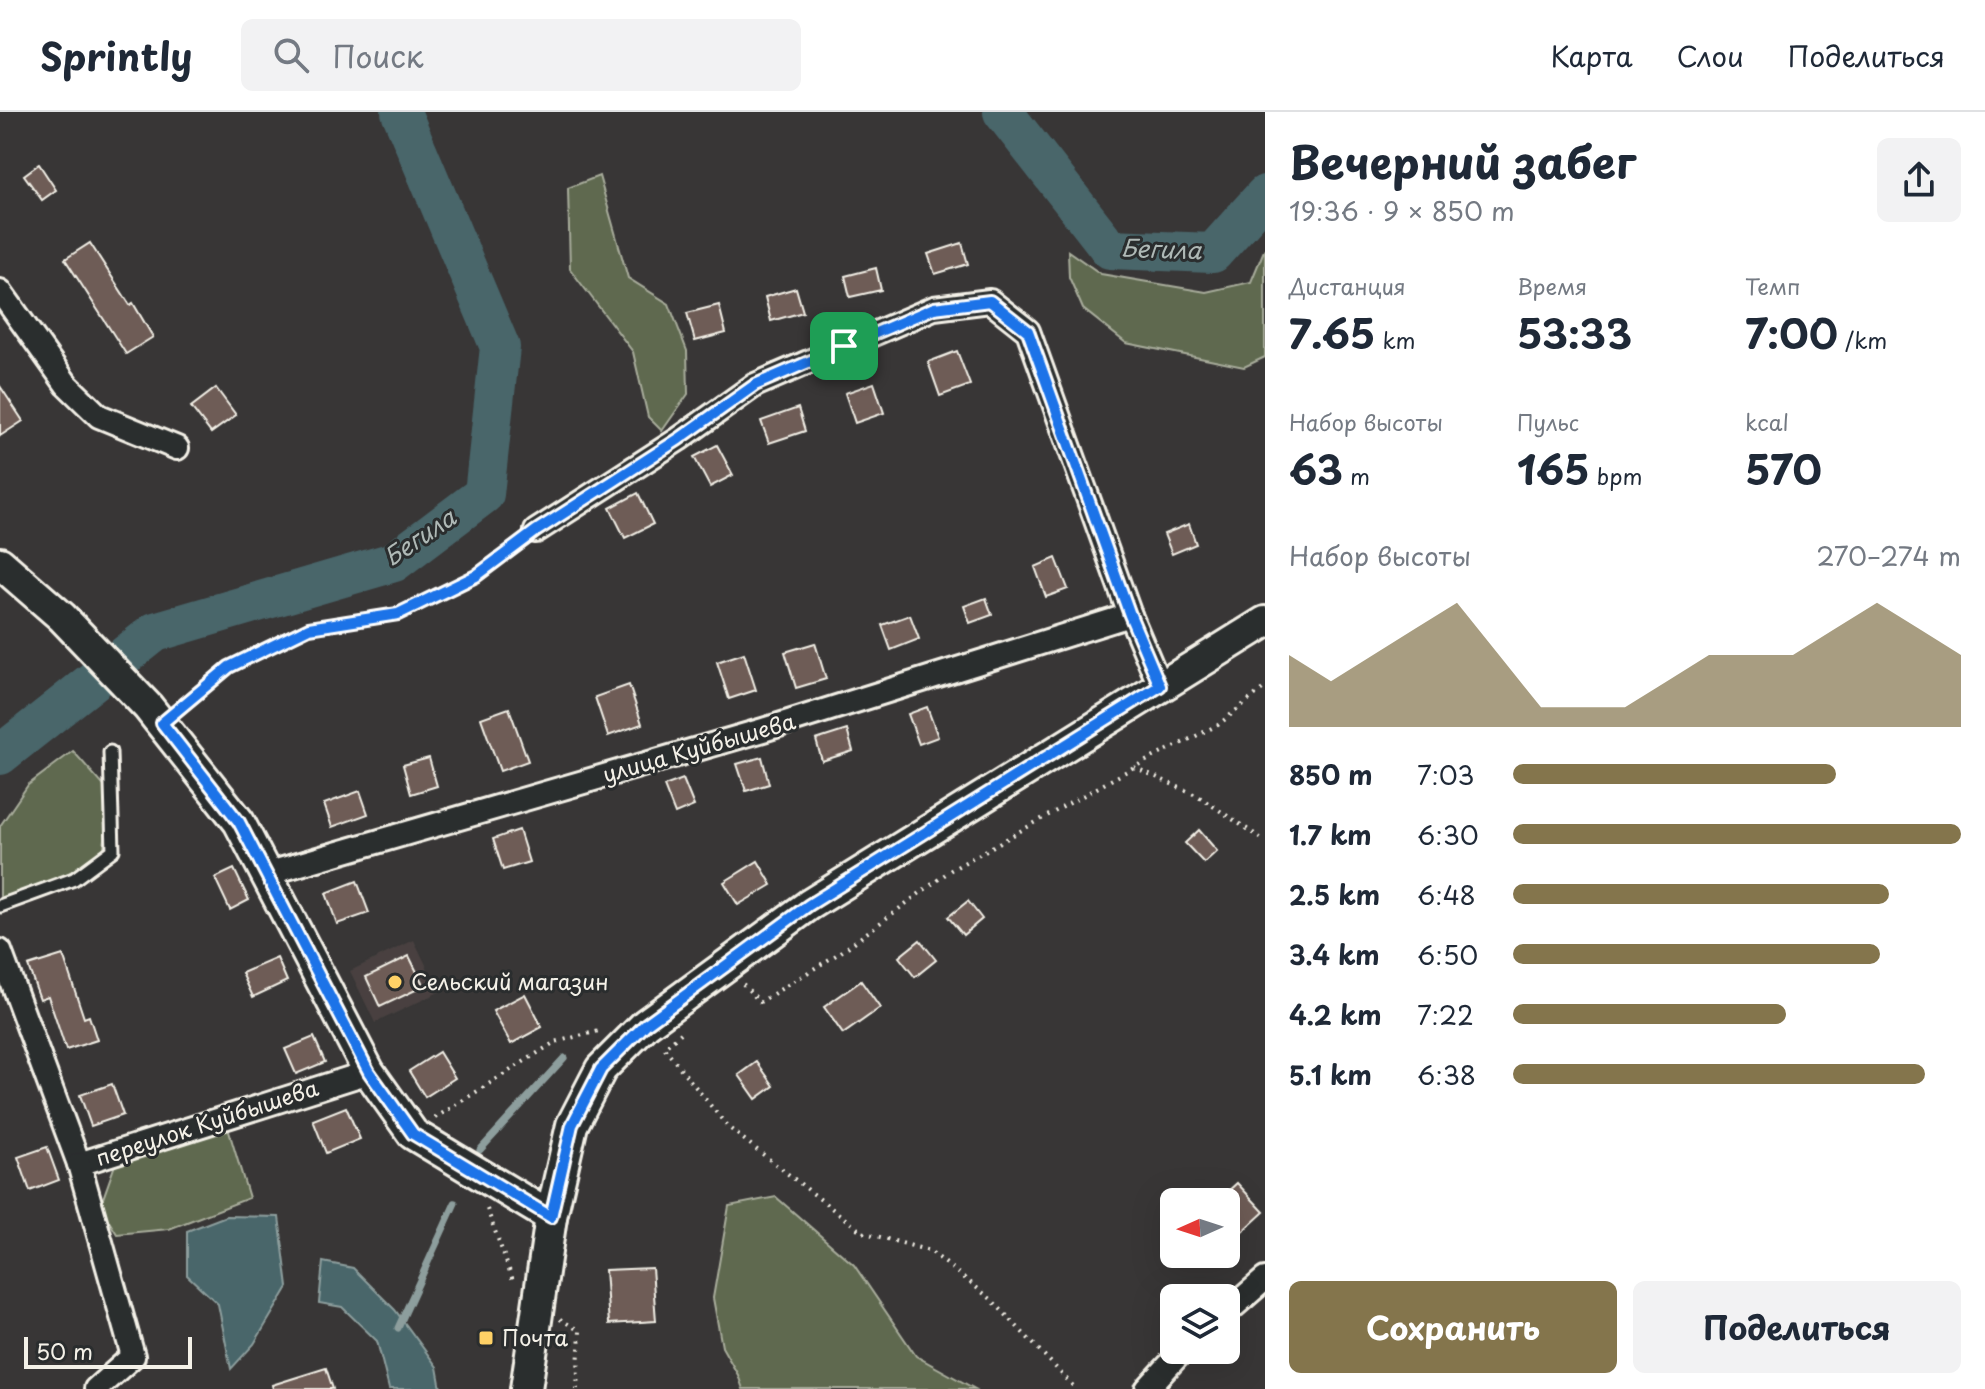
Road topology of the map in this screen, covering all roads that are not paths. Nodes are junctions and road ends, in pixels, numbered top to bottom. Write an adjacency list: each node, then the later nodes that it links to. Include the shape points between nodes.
1 (0, 291): 2 (street, via 67,385 99,416)
2 (177, 448)
3 (536, 531): 5 (street, via 755,385 934,308 990,301 1028,331)
4 (0, 563): 9 (street, via 62,617 155,715 239,822)
5 (1130, 615): 7 (street); 9 (street, улица Куйбышева, via 763,730)
6 (1265, 622): 7 (street)
7 (1160, 686): 14 (street, via 809,905 646,1024 601,1069 572,1125)
8 (110, 752): 10 (lane, via 113,850 74,879)
9 (266, 874): 12 (street)
10 (0, 906)
11 (0, 951): 13 (street, переулок Куйбышева)
12 (369, 1072): 13 (street, переулок Куйбышева); 14 (street, via 413,1134)
13 (79, 1164): 18 (street, via 133,1356)
14 (551, 1217): 19 (street)
15 (1265, 1279): 16 (street)
16 (1240, 1301)
17 (1170, 1364): 20 (street)
18 (96, 1389)
19 (526, 1389)
20 (1147, 1389)

